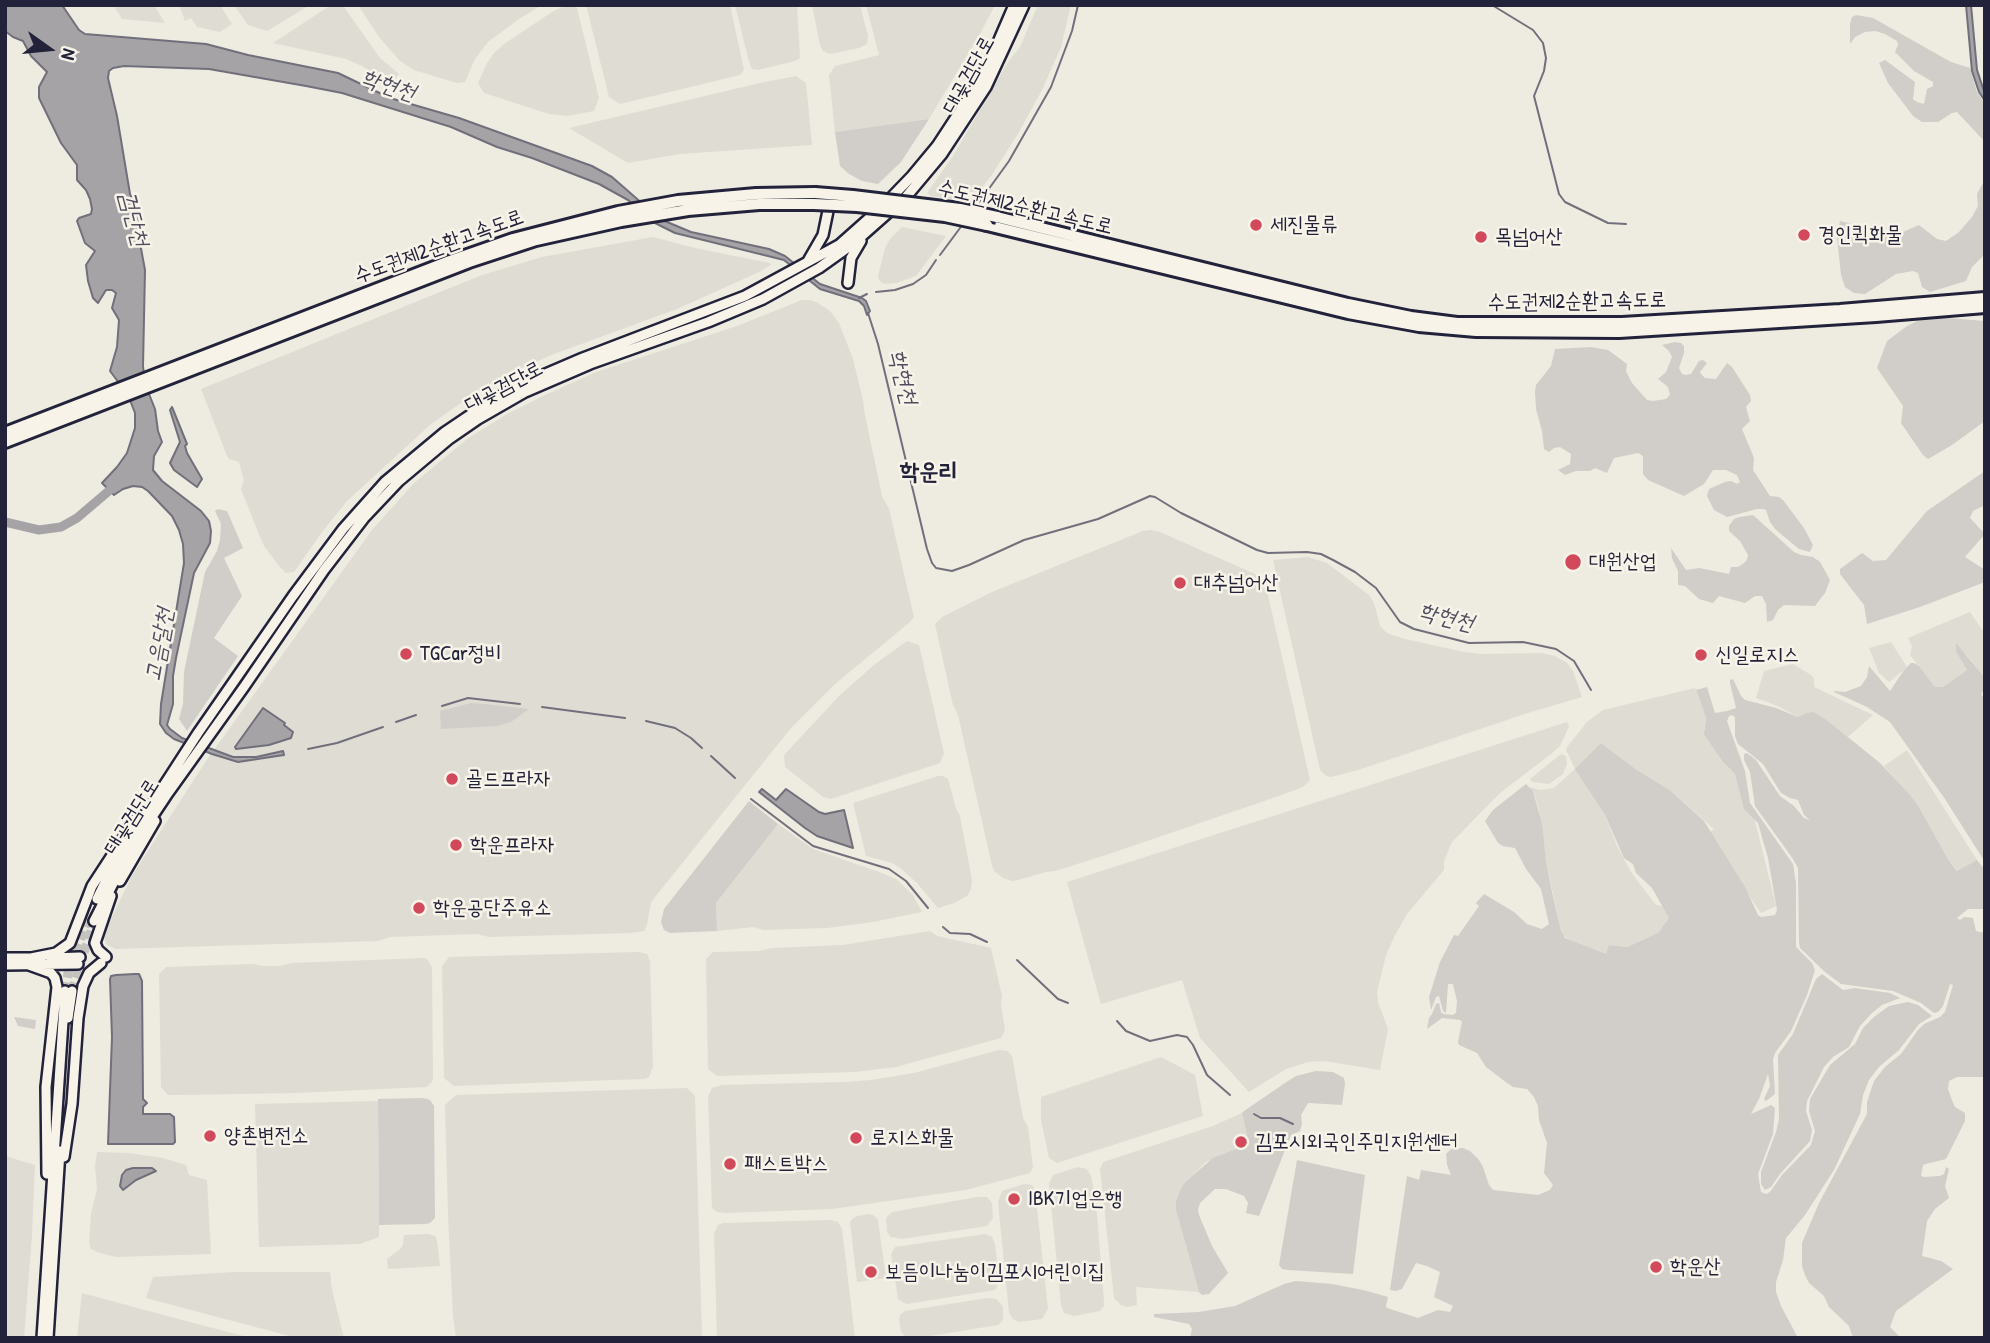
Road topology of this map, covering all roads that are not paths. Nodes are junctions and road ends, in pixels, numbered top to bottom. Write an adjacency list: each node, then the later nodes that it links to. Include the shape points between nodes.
1 (1014, 5): 7 (main road, 대곶검단로, via 975,88 924,162 853,234)
2 (1024, 5): 6 (main road, 대곶검단로, via 986,87 943,154 906,197)
3 (814, 199): 5 (highway, 수도권제2순환고속도로); 5 (highway, 수도권제2순환고속도로, via 757,194 678,201); 9 (highway, 수도권제2순환고속도로, bridge, via 853,196 960,209 1348,304 1446,322 1622,323); 10 (highway, 수도권제2순환고속도로, bridge, via 945,216 1419,326 1619,332)
4 (828, 211): 7 (main road, via 823,235)
5 (619, 216): 11 (highway, 수도권제2순환고속도로, via 538,231 483,249)
6 (866, 233): 8 (main road, via 852,254); 14 (main road, 대곶검단로, via 819,268 746,307 525,392 437,448 399,481 349,537 209,736)
7 (808, 261): 14 (main road, 대곶검단로, via 720,306 520,384 426,447 385,482 343,528 198,733)
8 (848, 284)
9 (1985, 298)
10 (1985, 307)
11 (102, 400): 12 (highway, 수도권제2순환고속도로); 13 (highway, 수도권제2순환고속도로)
12 (5, 433)
13 (5, 442)
14 (165, 790): 15 (main road, 대곶검단로, via 117,858); 18 (main road, via 136,817 98,876 70,943 56,953); 20 (main road, via 150,831 111,896 95,943 104,960 83,986)
15 (91, 920)
16 (5, 958): 18 (main road)
17 (79, 960): 18 (main road)
18 (28, 961): 19 (main road); 21 (main road, via 51,973 57,987 46,1087)
19 (5, 965)
20 (57, 1200): 21 (main road, via 69,991); 23 (main road)
21 (47, 1251): 22 (main road)
22 (42, 1338)
23 (48, 1338)

